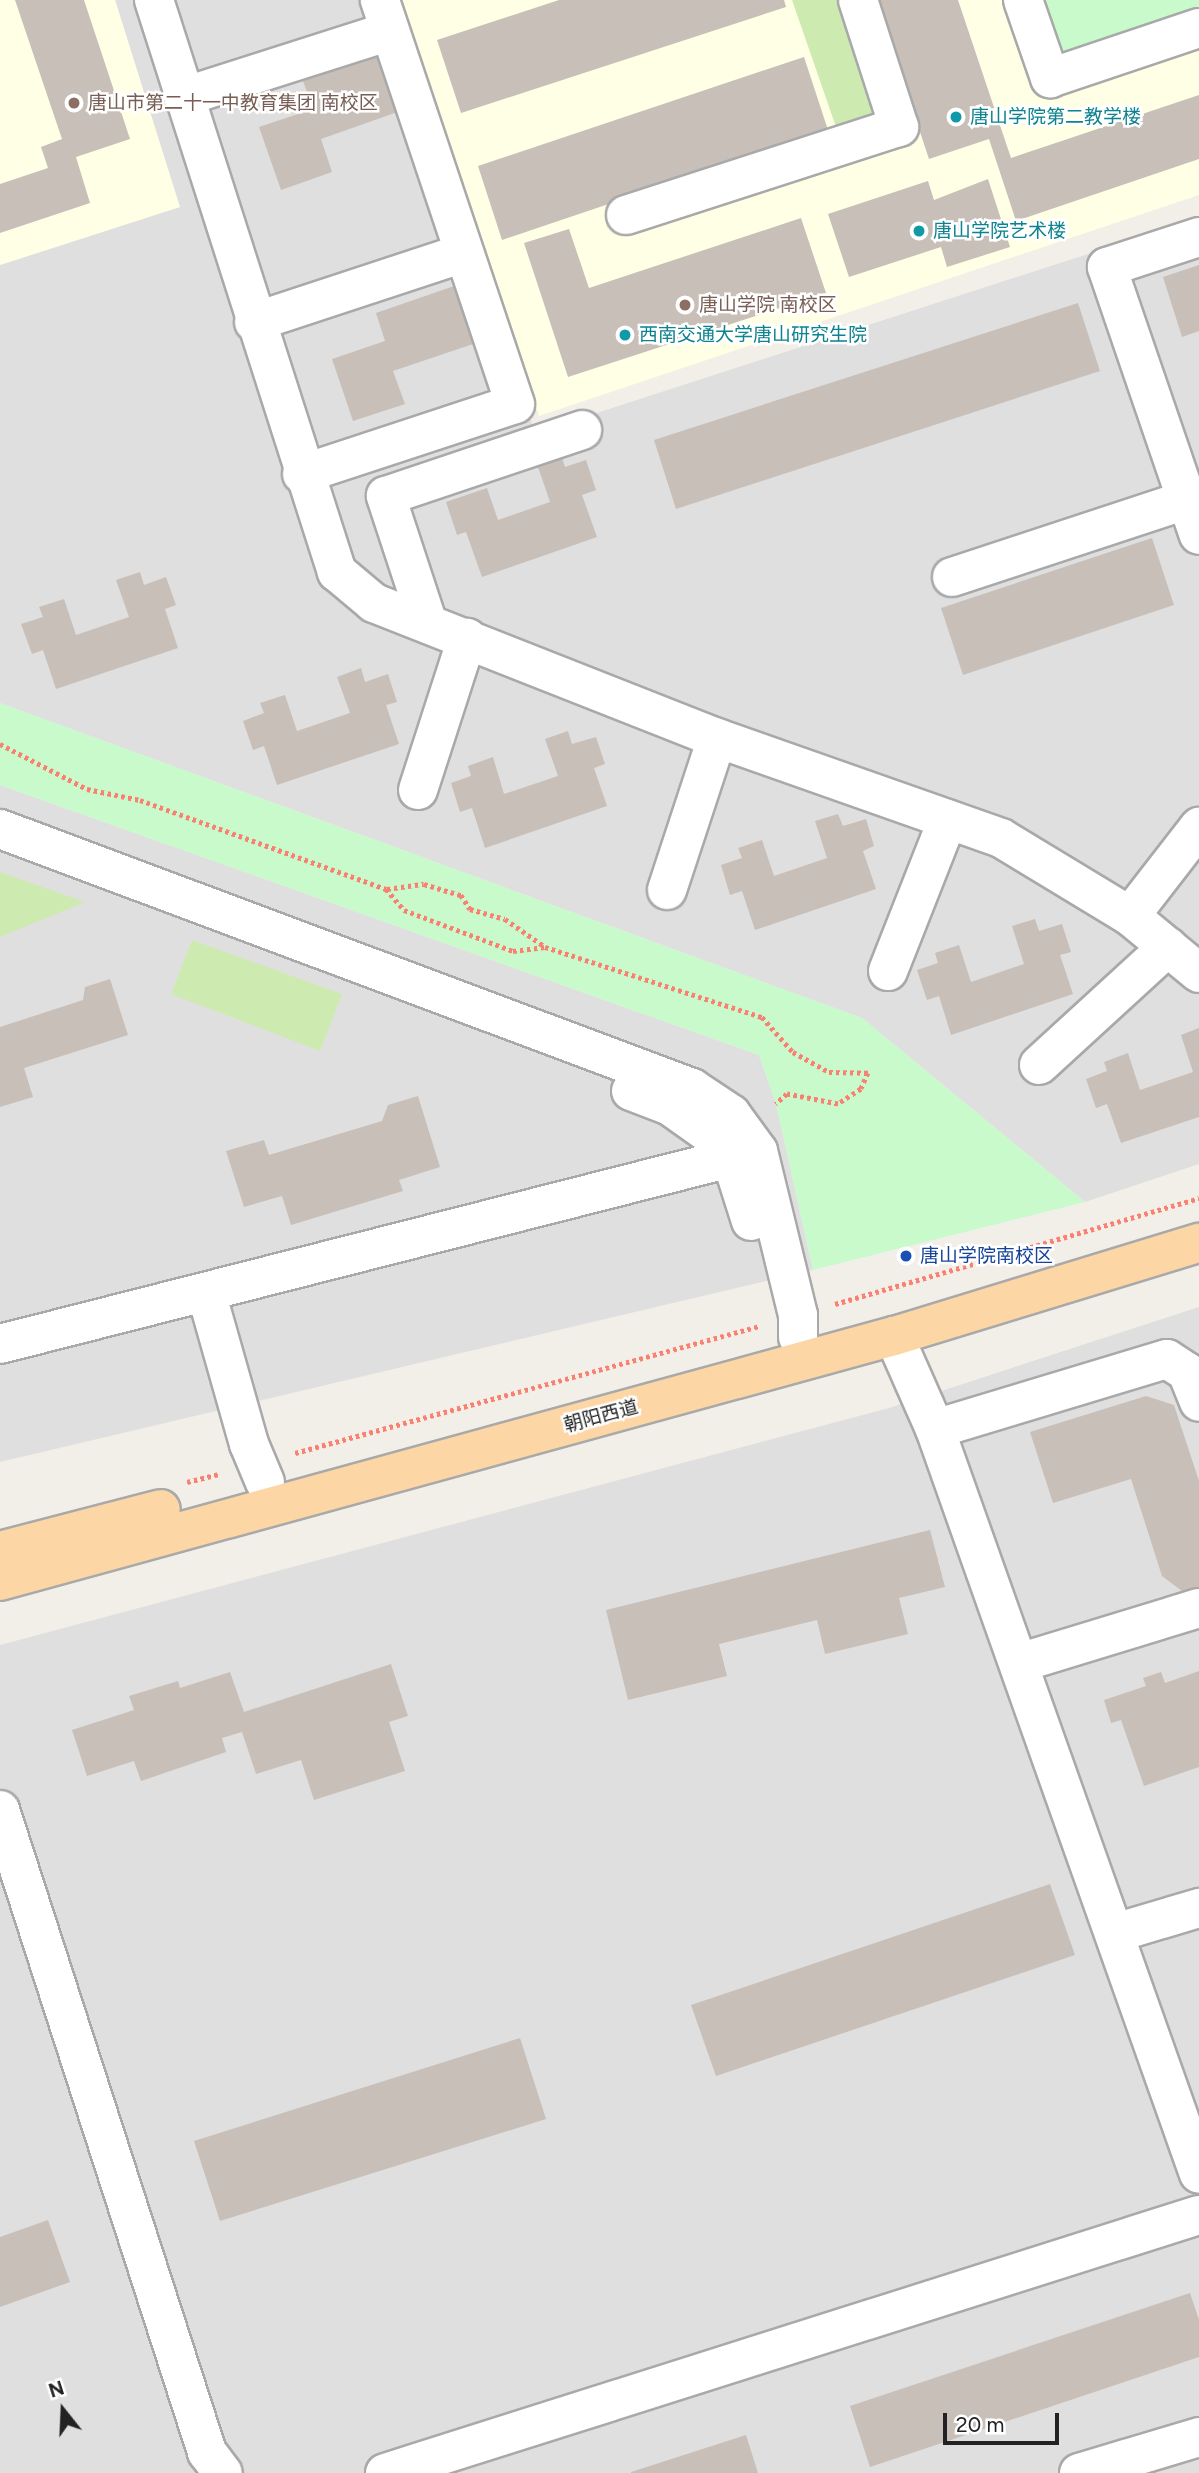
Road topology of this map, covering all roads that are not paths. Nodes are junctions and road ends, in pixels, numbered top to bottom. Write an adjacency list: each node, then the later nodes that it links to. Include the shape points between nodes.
1 (154, 0): 6 (street)
2 (858, 0): 7 (street, via 899,128)
3 (1023, 0): 5 (street, via 1049,78)
4 (385, 16): 6 (street); 9 (street)
5 (1199, 28)
6 (183, 97): 10 (street)
7 (626, 215)
8 (1199, 237): 13 (street, via 1107,267)
9 (464, 253): 10 (street); 12 (street, via 515,404)
10 (254, 322): 12 (street)
11 (582, 430): 15 (street, via 386,496)
12 (302, 474): 15 (street, via 337,572 374,603)
13 (1195, 510): 14 (street)
14 (952, 576)
15 (428, 624): 16 (street)
16 (467, 638): 17 (street); 18 (street)
17 (717, 738): 19 (street); 23 (street)
18 (418, 790)
19 (948, 818): 24 (street, via 1001,838); 26 (street)
20 (1199, 827): 24 (street)
21 (0, 829): 29 (street, via 692,1088 731,1114)
22 (0, 846): 29 (street, via 670,1106)
23 (667, 890)
24 (1130, 916): 25 (street)
25 (1168, 947): 27 (street); 28 (street)
26 (888, 971)
27 (1199, 973)
28 (1039, 1065)
29 (745, 1154): 32 (street); 33 (street)
30 (1199, 1220): 33 (main road, 朝阳西道)
31 (1199, 1243): 34 (main road, 朝阳西道)
32 (206, 1292): 35 (street); 38 (street, via 249,1444)
33 (793, 1324): 38 (main road, 朝阳西道)
34 (894, 1336): 37 (street); 40 (main road, 朝阳西道)
35 (0, 1344)
36 (1199, 1402): 37 (street, via 1187,1372 1167,1359)
37 (935, 1429): 42 (street)
38 (263, 1472): 39 (main road, 朝阳西道)
39 (0, 1551)
40 (0, 1581)
41 (1199, 1608): 42 (street)
42 (1019, 1663): 45 (street)
43 (0, 1810): 49 (street, via 208,2452)
44 (1199, 1908): 45 (street)
45 (1115, 1933): 46 (street)
46 (1199, 2174)
47 (1199, 2215): 50 (street)
48 (1199, 2437): 51 (street)
49 (223, 2473)
50 (385, 2473)
51 (1079, 2473)

